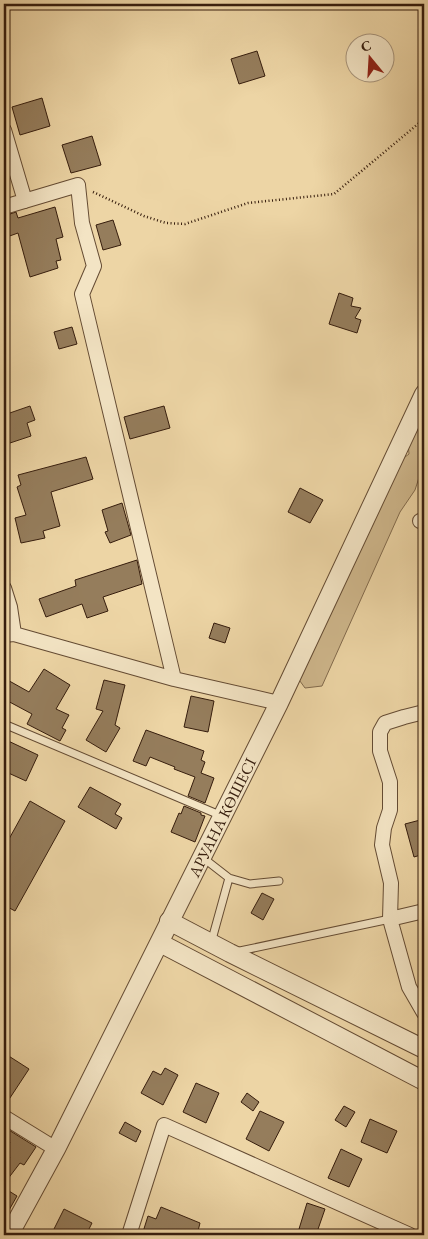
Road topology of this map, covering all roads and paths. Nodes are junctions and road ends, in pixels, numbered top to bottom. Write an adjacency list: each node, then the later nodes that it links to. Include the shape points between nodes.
1 (424, 119): 3 (path, via 334,194 248,203 185,224 166,223 144,216)
2 (4, 130): 4 (street)
3 (78, 185): 4 (street); 9 (street, via 82,223 94,266 82,294)
4 (25, 201): 5 (street)
5 (4, 207)
6 (424, 394): 10 (street, АРУАНА КӨШЕСІ)
7 (4, 588): 8 (street, via 10,607)
8 (9, 635): 9 (street)
9 (174, 679): 10 (street)
10 (279, 703): 13 (street, АРУАНА КӨШЕСІ)
11 (424, 712): 18 (street, via 385,723 380,732 380,751 390,782 390,810 382,845 391,883)
12 (4, 724): 13 (lane)
13 (222, 816): 14 (street, АРУАНА КӨШЕСІ)
14 (202, 856): 15 (lane); 19 (street, АРУАНА КӨШЕСІ)
15 (229, 878): 16 (lane, via 250,884); 21 (lane)
16 (279, 881)
17 (424, 911): 18 (street)
18 (390, 919): 22 (lane); 23 (street, via 409,987)
19 (169, 921): 20 (street, АРУАНА КӨШЕСІ); 21 (street)
20 (160, 943): 25 (street); 27 (street, АРУАНА КӨШЕСІ)
21 (211, 943): 22 (street)
22 (230, 953): 24 (street)
23 (424, 1013)
24 (424, 1049)
25 (424, 1081)
26 (4, 1117): 27 (street)
27 (56, 1149): 28 (street, АРУАНА КӨШЕСІ)
28 (8, 1235)
29 (129, 1235): 30 (street, via 164,1125)
30 (410, 1235)

